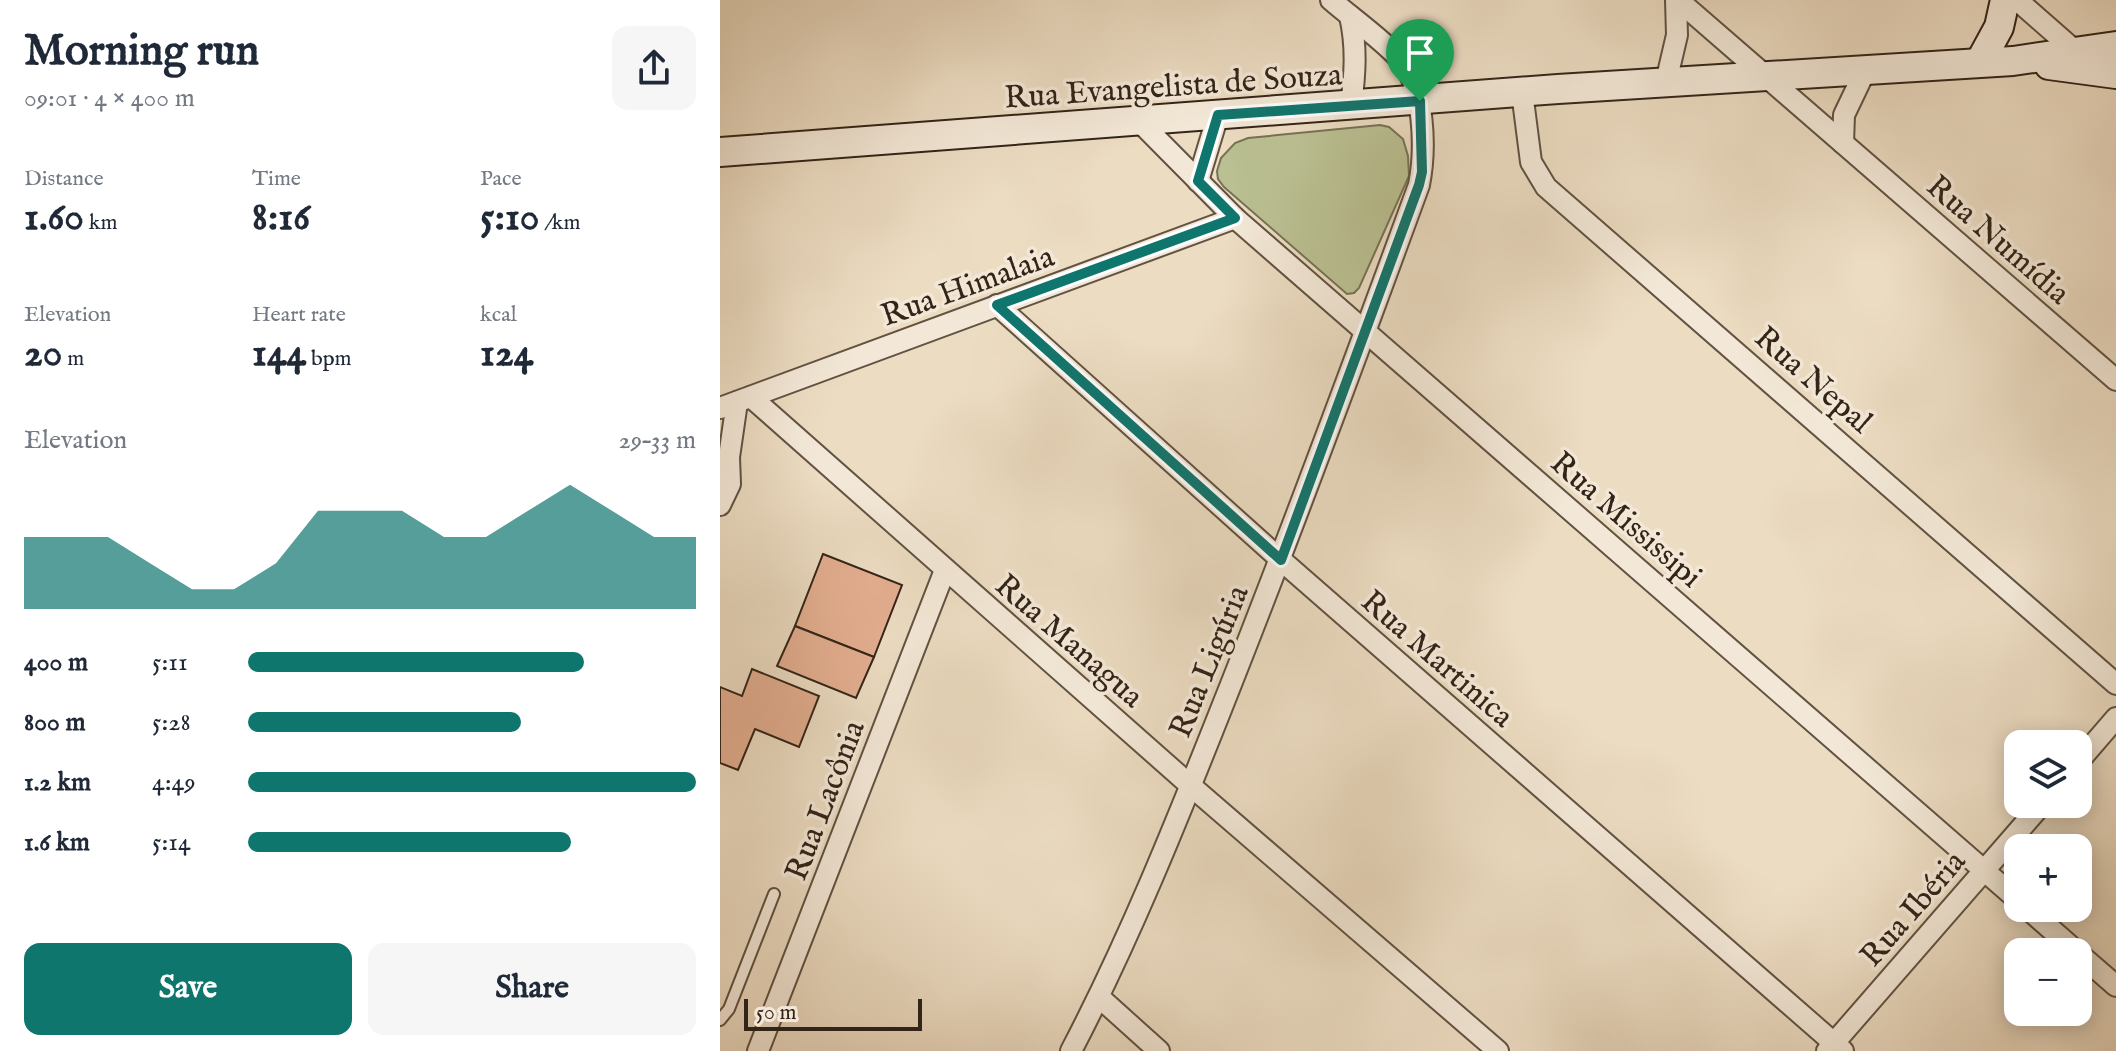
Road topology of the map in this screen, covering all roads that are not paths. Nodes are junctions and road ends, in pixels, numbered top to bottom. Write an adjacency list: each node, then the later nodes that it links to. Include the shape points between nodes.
1 (1331, 0): 5 (street)
2 (1677, 0): 11 (street, Rua Numídia); 13 (street, via 1677,35)
3 (2005, 0): 9 (main road, via 1999,27)
4 (2017, 0): 7 (street)
5 (1350, 16): 15 (street, via 1399,59); 16 (street, via 1356,63)
6 (2116, 46): 7 (main road, Rua Evangelista de Souza)
7 (2076, 52): 8 (main road, Rua Evangelista de Souza); 12 (street)
8 (2013, 61): 9 (main road, Rua Evangelista de Souza); 12 (main road, Rua Evangelista de Souza)
9 (1980, 62): 10 (main road, Rua Evangelista de Souza)
10 (1866, 69): 11 (main road, Rua Evangelista de Souza); 19 (street, via 1844,115)
11 (1766, 76): 13 (main road, Rua Evangelista de Souza); 19 (street, Rua Numídia)
12 (2111, 77)
13 (1666, 82): 14 (main road, Rua Evangelista de Souza)
14 (1522, 92): 15 (main road, Rua Evangelista de Souza); 30 (street, Rua Nepal, via 1531,162 1546,187)
15 (1420, 101): 16 (main road, Rua Evangelista de Souza); 24 (street, Rua Ligúria, via 1419,185)
16 (1351, 106): 17 (main road, Rua Evangelista de Souza)
17 (1218, 115): 18 (main road, Rua Evangelista de Souza); 21 (street)
18 (1139, 121): 20 (main road, Rua Evangelista de Souza); 21 (street, Rua Mississipi)
19 (1843, 143): 25 (street, Rua Numídia)
20 (720, 152)
21 (1198, 181): 22 (street, Rua Mississipi)
22 (1235, 218): 23 (street, Rua Himalaia); 24 (street, Rua Mississipi)
23 (997, 305): 26 (street, Rua Himalaia); 28 (street, Rua Martinica)
24 (1365, 331): 28 (street, Rua Ligúria); 35 (street, Rua Mississipi)
25 (2116, 380)
26 (736, 402): 27 (street, via 730,484); 29 (street, Rua Managua)
27 (720, 505)
28 (1281, 560): 33 (street, Rua Ligúria); 44 (street, Rua Martinica)
29 (945, 570): 33 (street, Rua Managua); 45 (street, Rua Lacônia)
30 (2116, 684)
31 (2116, 718): 32 (street)
32 (2092, 746)
33 (1191, 786): 42 (street, Rua Ligúria); 48 (street, Rua Managua)
34 (2030, 818): 35 (street, Rua Ibéria)
35 (1984, 871): 36 (street, Rua Mississipi); 44 (street, Rua Ibéria)
36 (2004, 888)
37 (774, 894): 43 (lane)
38 (2043, 922): 39 (street)
39 (2062, 938)
40 (2092, 965): 41 (street)
41 (2116, 986)
42 (1099, 997): 46 (street, Rua Ligúria); 47 (street)
43 (720, 1020)
44 (1835, 1048)
45 (758, 1051)
46 (1071, 1051)
47 (1159, 1051)
48 (1498, 1051)

